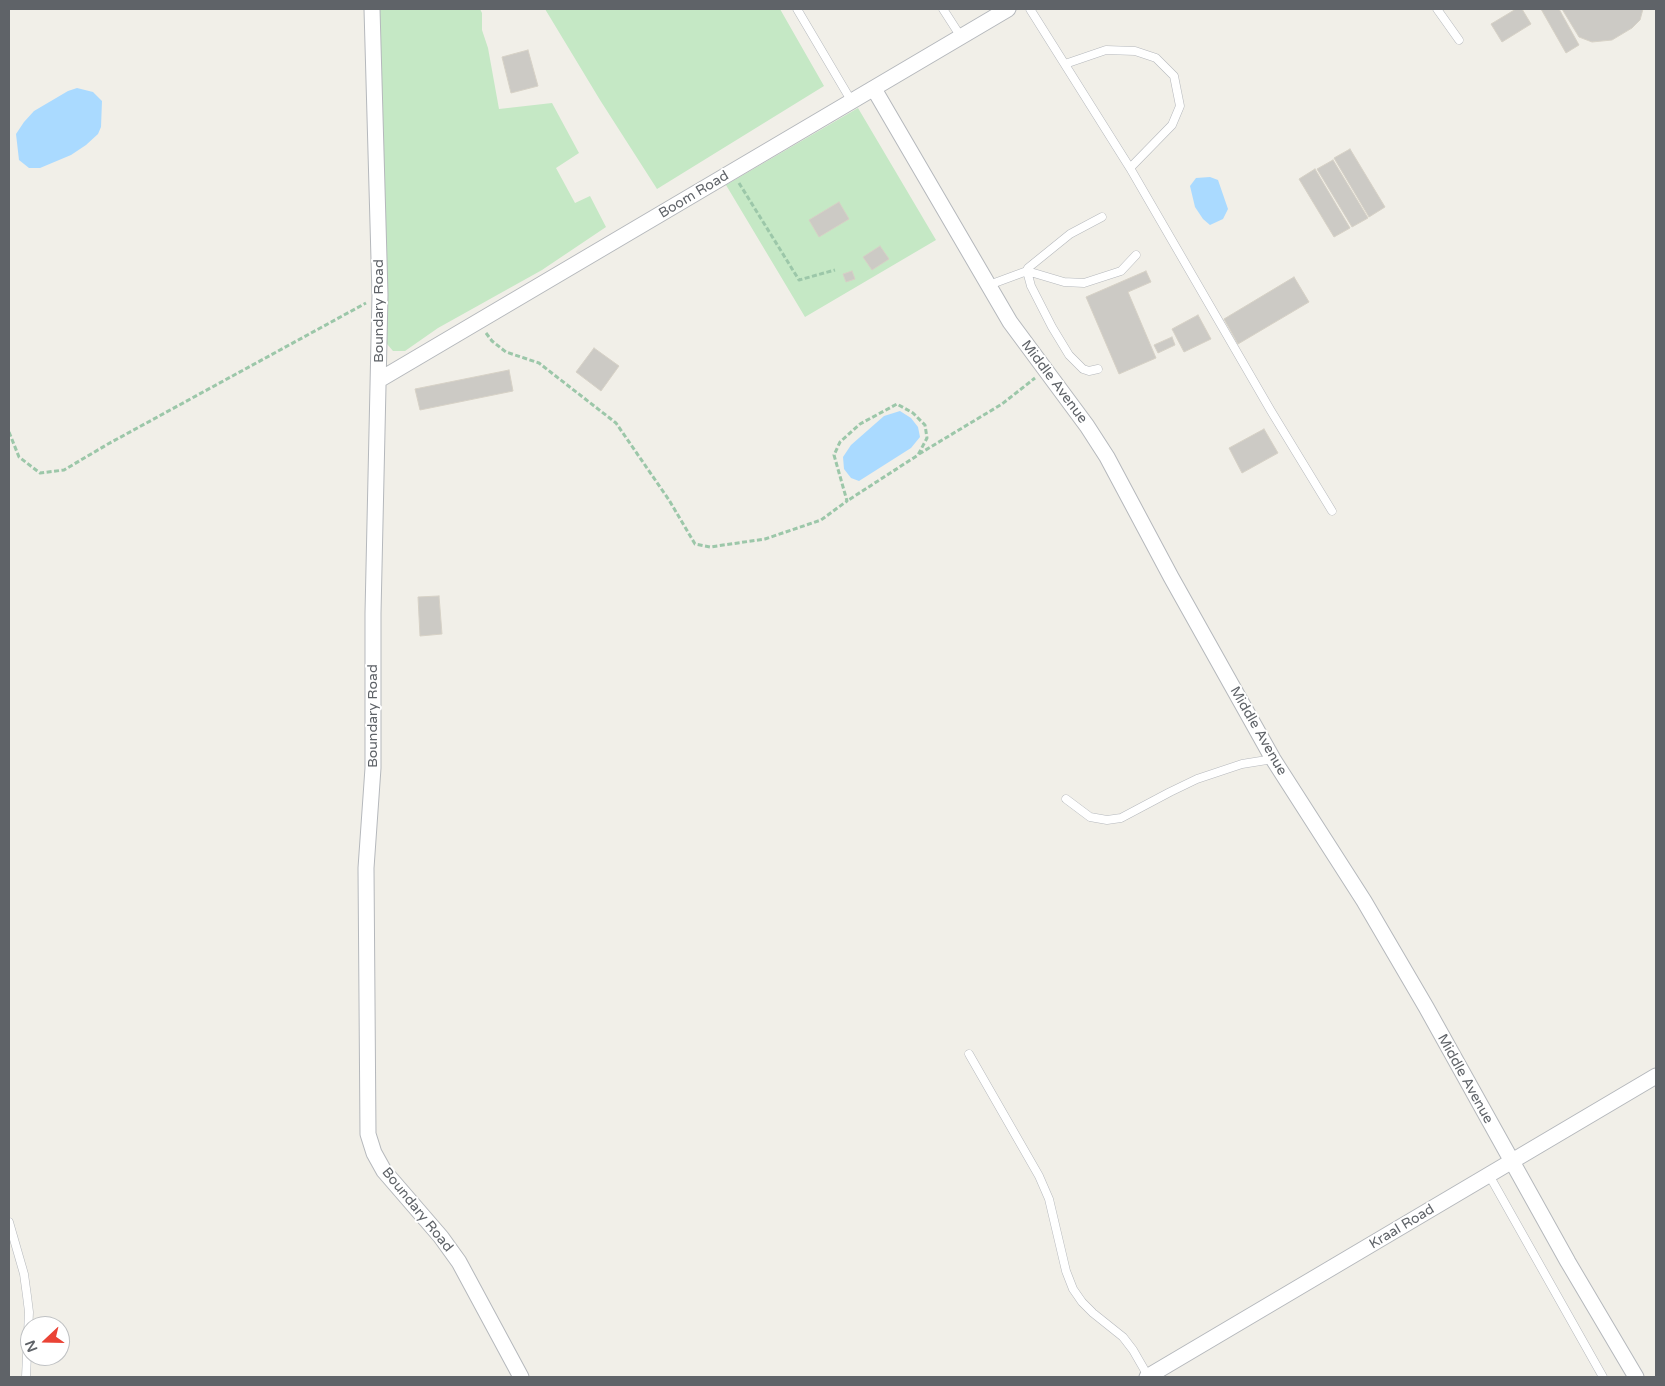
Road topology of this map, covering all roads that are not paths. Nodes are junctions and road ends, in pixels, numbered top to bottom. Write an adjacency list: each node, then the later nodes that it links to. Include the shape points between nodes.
1 (372, 9): 18 (street, Boundary Road, via 380,296)
2 (797, 9): 11 (lane)
3 (944, 9): 7 (lane)
4 (1008, 9): 7 (street, Boom Road)
5 (1030, 9): 9 (lane)
6 (1437, 9): 8 (lane)
7 (961, 38): 10 (street, Boom Road)
8 (1459, 40)
9 (1064, 64): 12 (lane); 12 (lane, via 1106,50 1135,52 1156,58 1174,76 1180,106 1172,125)
10 (874, 89): 11 (street, Boom Road); 16 (street, Middle Avenue)
11 (852, 102): 18 (street, Boom Road)
12 (1130, 168): 19 (lane)
13 (1102, 217): 15 (lane, via 1070,234)
14 (1136, 255): 15 (lane, via 1121,271 1084,283 1064,282)
15 (1027, 271): 16 (lane); 17 (lane, via 1052,327 1069,355 1083,369)
16 (989, 286): 20 (street, Middle Avenue, via 1107,458)
17 (1098, 369)
18 (379, 380): 28 (street, Boundary Road, via 373,768 366,868 368,1134 384,1171 459,1262)
19 (1332, 511)
20 (1273, 760): 21 (lane, via 1242,764 1197,779 1121,818 1090,817); 24 (street, Middle Avenue, via 1364,901)
21 (1066, 799)
22 (969, 1054): 29 (lane, via 1039,1176 1049,1199 1063,1263 1073,1289 1093,1313 1122,1337)
23 (1656, 1076): 24 (street, Kraal Road)
24 (1512, 1162): 25 (street, Kraal Road); 31 (street, Middle Avenue)
25 (1489, 1176): 29 (street, Kraal Road); 30 (lane)
26 (9, 1222): 27 (lane, via 24,1274 29,1312)
27 (26, 1377)
28 (521, 1377)
29 (1148, 1377)
30 (1603, 1377)
31 (1636, 1377)

